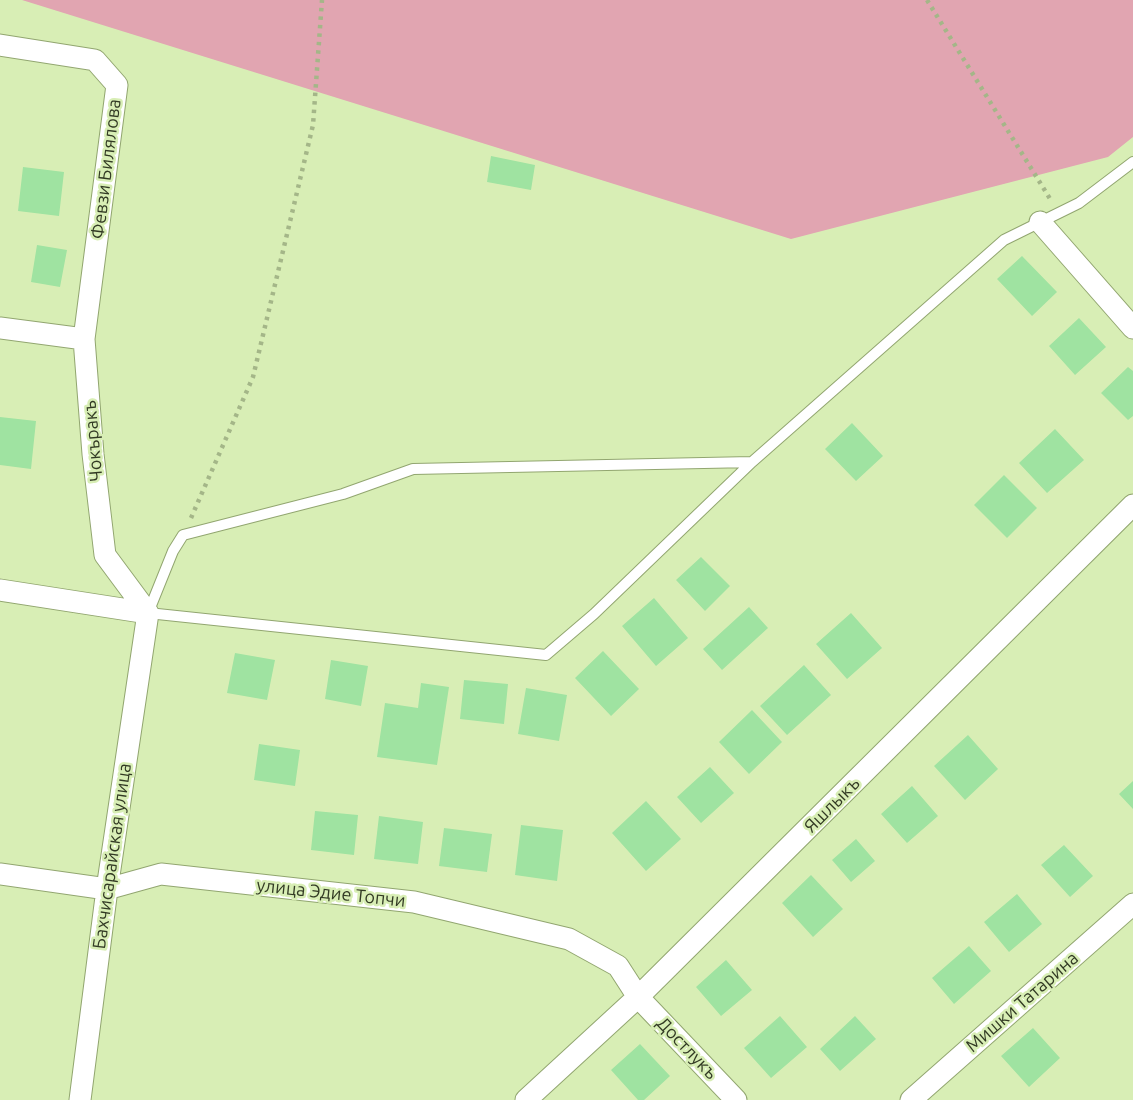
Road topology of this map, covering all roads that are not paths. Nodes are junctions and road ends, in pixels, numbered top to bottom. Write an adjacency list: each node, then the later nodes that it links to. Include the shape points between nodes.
1 (0, 45): 6 (street, Февзи Билялова, via 94,60 117,85)
2 (1133, 162): 3 (lane, via 1080,203)
3 (1050, 218): 5 (street); 7 (lane, via 1004,240)
4 (0, 328): 6 (street)
5 (1133, 328)
6 (84, 339): 10 (street, Чокъракъ, via 105,555)
7 (752, 462): 10 (lane, via 413,469 343,494 183,535); 10 (lane, via 546,656)
8 (1133, 505): 14 (street, Яшлыкъ)
9 (0, 590): 10 (street)
10 (148, 613): 12 (street, Бахчисарайская улица)
11 (0, 874): 12 (street, улица Эдие Топчи)
12 (107, 889): 14 (street, улица Эдие Топчи, via 161,874 414,902 569,939 618,965); 15 (street, Бахчисарайская улица)
13 (1133, 904): 18 (street, Мишки Татарина)
14 (638, 997): 16 (street, Яшлыкъ); 17 (street, Достлукъ)
15 (80, 1100)
16 (527, 1100)
17 (736, 1100)
18 (911, 1100)

